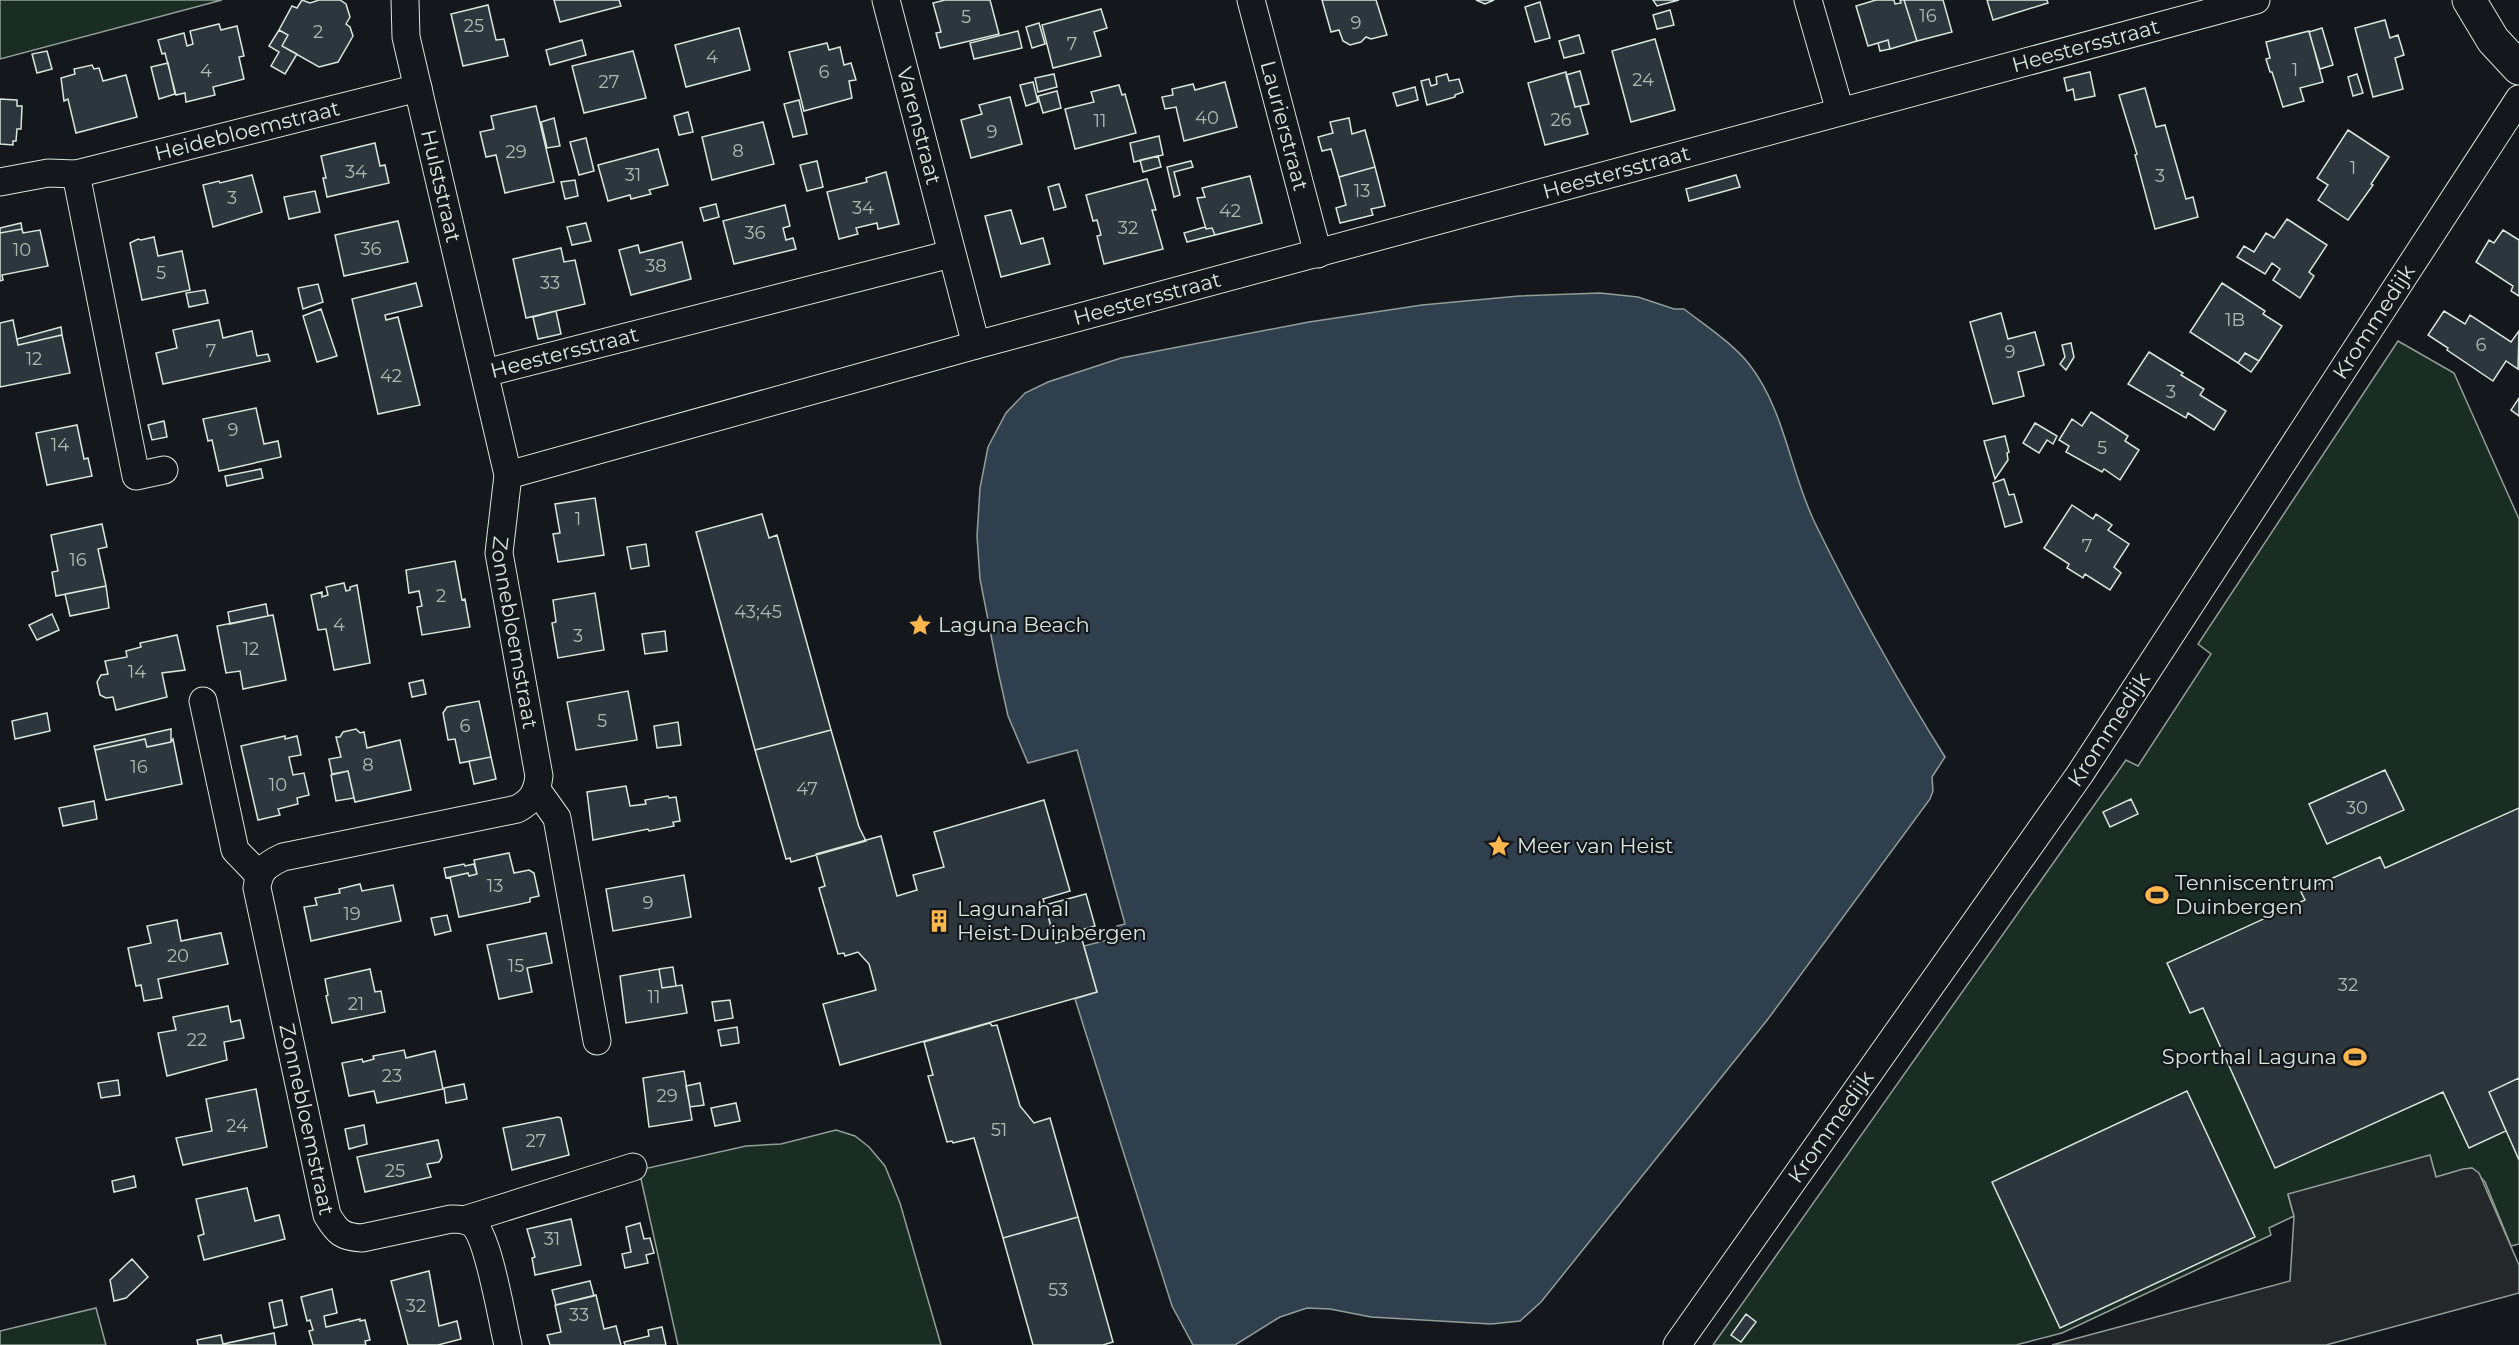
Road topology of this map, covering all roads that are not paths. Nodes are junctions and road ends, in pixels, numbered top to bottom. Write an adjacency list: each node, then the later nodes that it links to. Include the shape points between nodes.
1 (405, 0): 8 (street, Hulststraat, via 406,37)
2 (886, 0): 13 (street, Varenstraat)
3 (1251, 0): 14 (street, Laurierstraat)
4 (1808, 0): 10 (street)
5 (2256, 0): 10 (street, Heestersstraat)
6 (2469, 0): 7 (street, via 2493,40)
7 (2519, 68)
8 (418, 88): 11 (street, Heidebloemstraat); 16 (street, Hulststraat)
9 (2519, 99): 26 (street, Krommedijk, via 2080,774)
10 (1839, 111): 14 (street, Heestersstraat)
11 (76, 174): 12 (street, Heidebloemstraat, via 48,172); 17 (street, via 136,477)
12 (0, 182)
13 (951, 254): 15 (street); 16 (street, Heestersstraat)
14 (1318, 254): 15 (street, Heestersstraat)
15 (976, 345): 18 (street, Heestersstraat)
16 (485, 373): 18 (street, Heestersstraat)
17 (164, 470)
18 (508, 475): 20 (street, Zonnebloemstraat, via 499,553 539,776)
19 (203, 700): 21 (street, via 236,850)
20 (537, 790): 21 (street, via 530,802 517,809 283,857 267,864); 22 (street, via 556,818)
21 (259, 875): 24 (street, Zonnebloemstraat, via 257,888 327,1215 347,1237 362,1238 451,1219)
22 (597, 1041)
23 (633, 1167): 24 (street, Zonnebloemstraat)
24 (464, 1220): 25 (street, via 473,1224 486,1250)
25 (508, 1345)
26 (1677, 1345)

